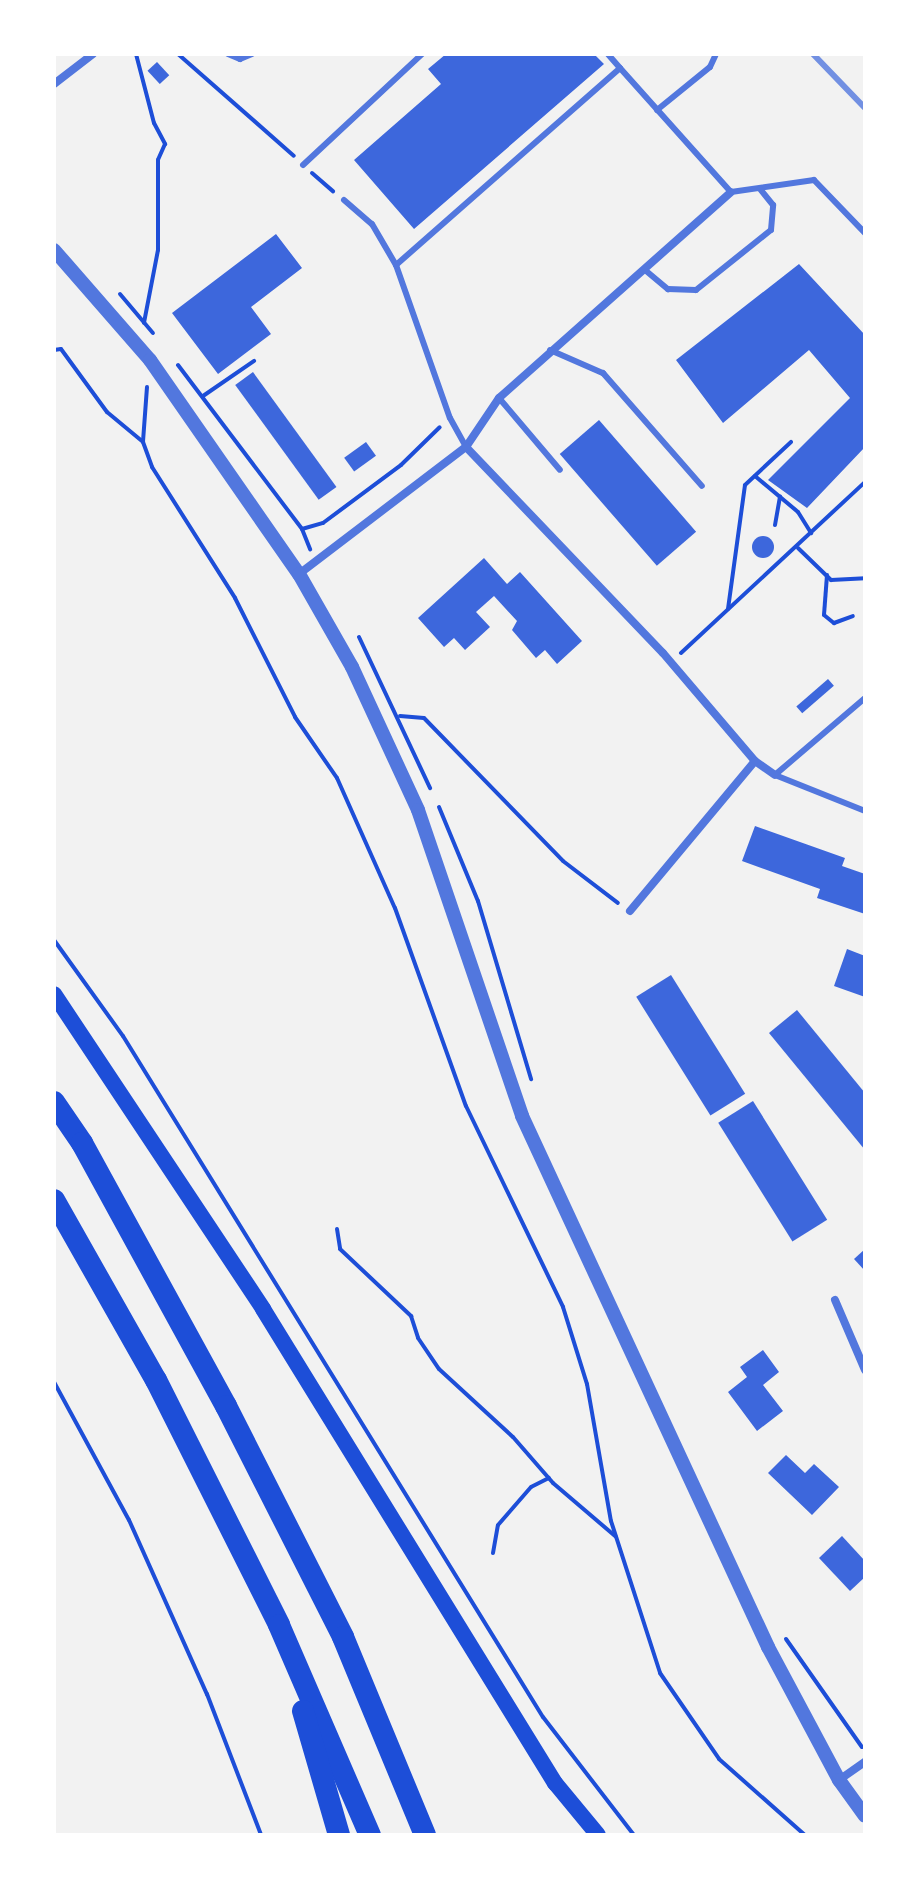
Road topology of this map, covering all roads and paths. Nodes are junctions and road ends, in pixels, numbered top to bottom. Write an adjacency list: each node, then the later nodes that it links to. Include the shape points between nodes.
1 (93, 54): 10 (street)
2 (136, 54): 22 (path, via 154,123 165,144 158,160 158,250 143,318)
3 (178, 54): 12 (path)
4 (228, 54): 5 (lane, via 240,59)
5 (252, 54)
6 (422, 54): 12 (lane)
7 (608, 54): 9 (lane)
8 (716, 54): 11 (lane, via 710,67)
9 (620, 68): 11 (lane); 18 (lane)
10 (54, 84)
11 (657, 110): 14 (lane)
12 (303, 165): 15 (path)
13 (760, 189): 14 (lane); 16 (lane, via 814,180); 19 (lane, via 773,205 771,230 696,290 668,289)
14 (731, 192): 19 (street)
15 (344, 200): 18 (lane, via 372,224)
16 (865, 233)
17 (54, 250): 22 (street)
18 (396, 265): 26 (lane)
19 (645, 270): 21 (street)
20 (54, 350): 27 (path, via 61,349 107,412)
21 (550, 350): 25 (street); 33 (lane, via 603,373)
22 (150, 360): 27 (path); 39 (street)
23 (254, 361): 24 (path)
24 (203, 396)
25 (499, 398): 29 (street); 30 (lane)
26 (450, 418): 29 (lane); 36 (path, via 401,465 323,523)
27 (143, 442): 60 (path, via 167,493 235,598 295,717 337,778 380,872 466,1106 563,1307 587,1384)
28 (791, 442): 31 (path)
29 (466, 447): 39 (street); 44 (street)
30 (560, 470)
31 (755, 476): 34 (path); 42 (path, via 745,485)
32 (865, 482): 37 (path)
33 (702, 486)
34 (780, 496): 35 (path); 37 (path)
35 (775, 525)
36 (302, 529)
37 (811, 533): 38 (path)
38 (798, 548): 40 (path); 42 (path)
39 (299, 574): 64 (street, via 352,667 418,810 522,1116 768,1647)
40 (827, 575): 41 (path, via 847,582); 43 (path, via 824,615 834,623)
41 (865, 578)
42 (728, 612): 44 (path)
43 (853, 616)
44 (671, 663): 47 (street)
45 (865, 698): 48 (lane)
46 (400, 716): 50 (path, via 424,718 563,861)
47 (755, 761): 48 (street); 50 (street)
48 (775, 775): 49 (lane)
49 (865, 811)
50 (630, 911)
51 (54, 940): 71 (path, via 123,1036 543,1717)
52 (54, 994): 70 (main road, via 263,1309 555,1783)
53 (54, 1102): 69 (highway, via 82,1143 226,1406 343,1637)
54 (54, 1200): 62 (highway, via 156,1380)
55 (337, 1229): 59 (path, via 340,1249 411,1316 418,1338 439,1369)
56 (835, 1300): 57 (street)
57 (865, 1370)
58 (54, 1382): 66 (path, via 129,1520 207,1694)
59 (549, 1478): 60 (path); 61 (path, via 531,1487 498,1525)
60 (616, 1537): 72 (path, via 660,1673 698,1734 742,1783)
61 (493, 1553)
62 (279, 1625): 67 (highway); 68 (highway)
63 (865, 1762): 64 (street)
64 (839, 1780): 65 (street)
65 (865, 1816)
66 (261, 1835)
67 (339, 1835)
68 (370, 1835)
69 (425, 1835)
70 (598, 1835)
71 (634, 1835)
72 (805, 1835)

